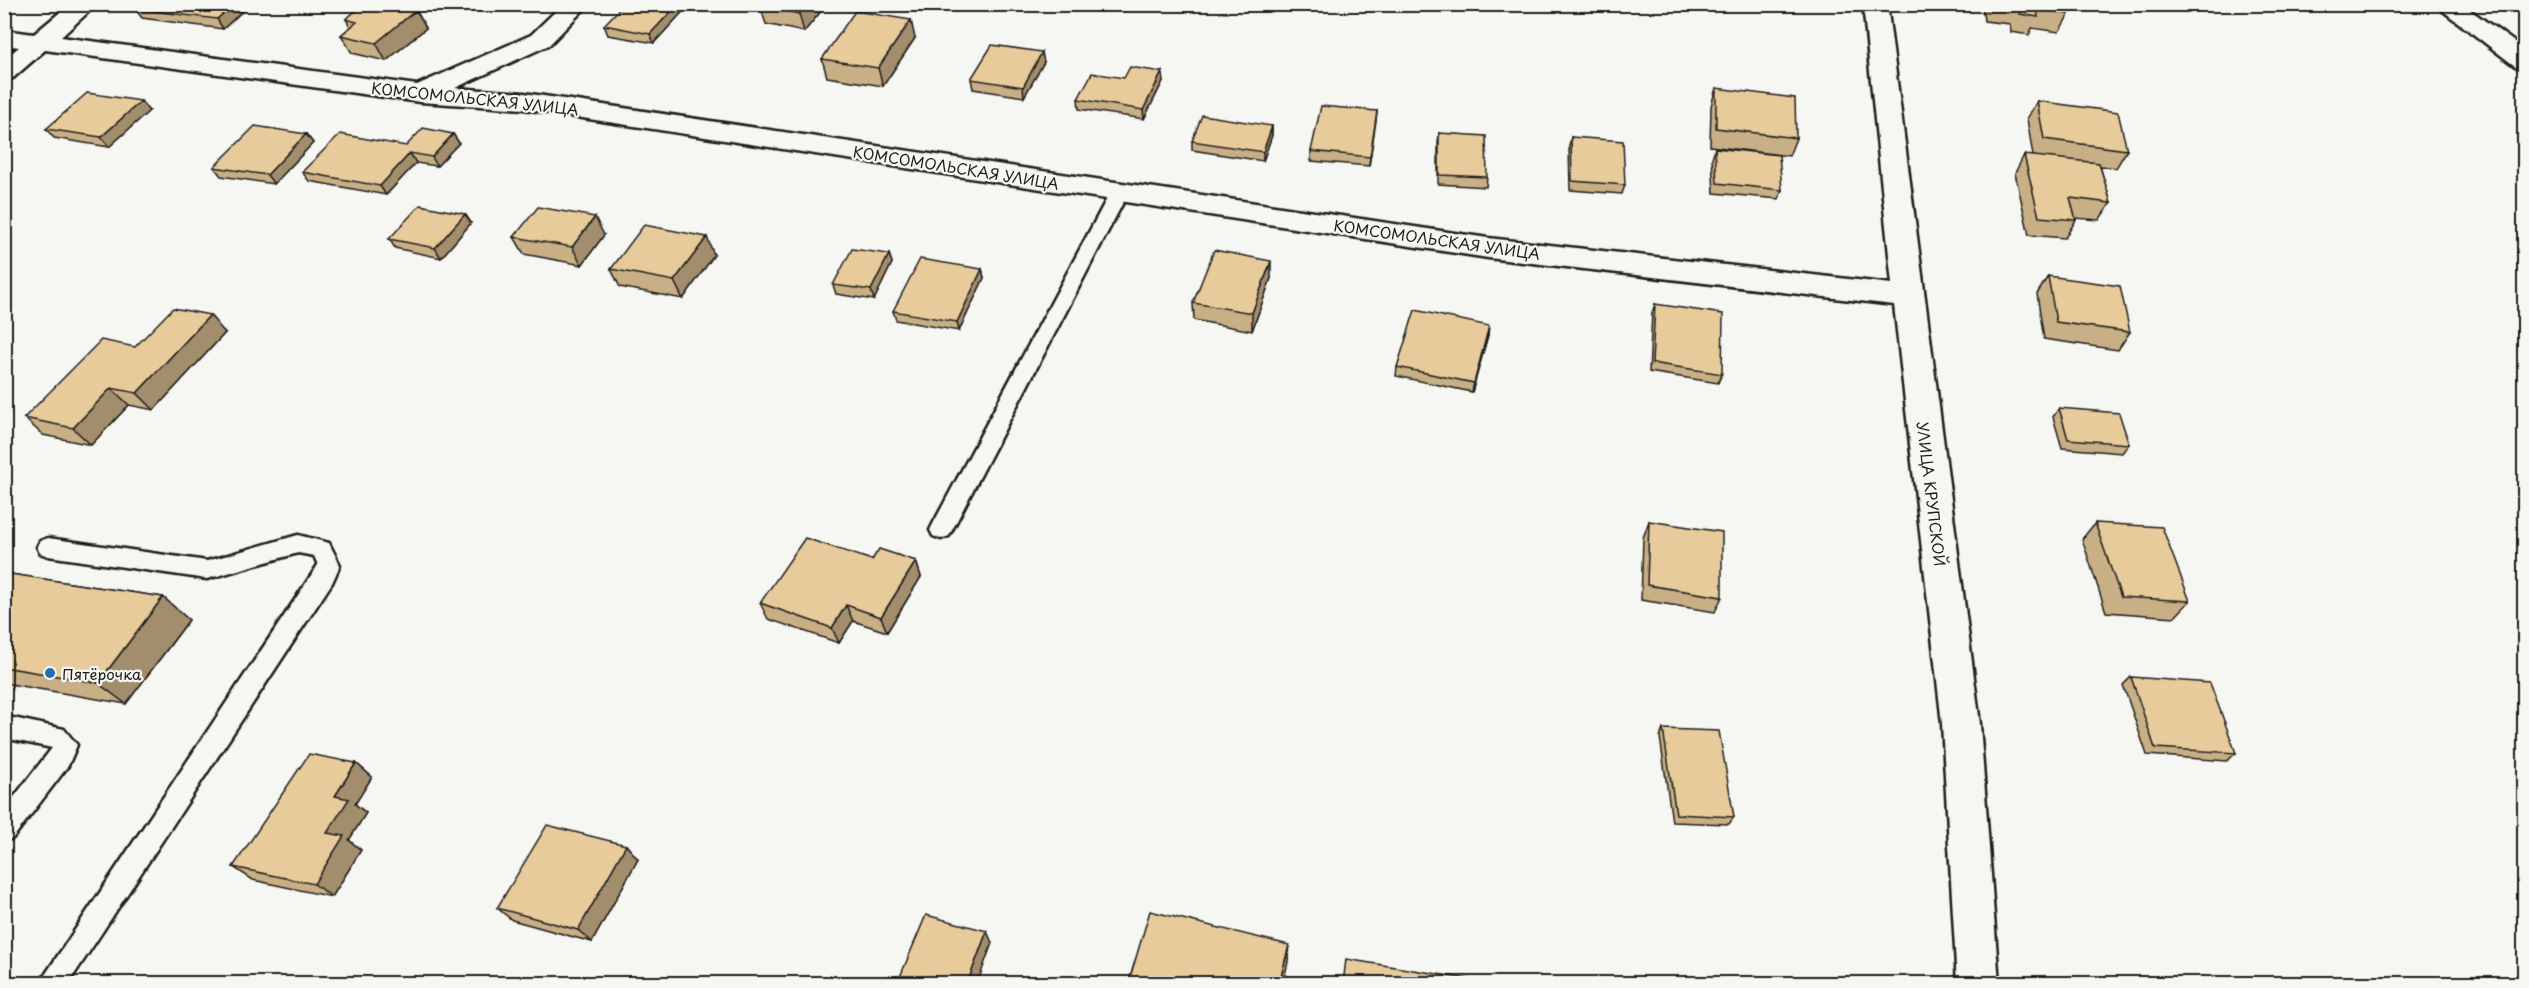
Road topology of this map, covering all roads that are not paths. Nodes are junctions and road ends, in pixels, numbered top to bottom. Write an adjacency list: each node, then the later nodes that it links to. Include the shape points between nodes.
1 (85, 4): 6 (street)
2 (577, 4): 9 (street, via 540,40)
3 (1875, 4): 11 (street, УЛИЦА КРУПСКОЙ)
4 (2446, 4): 7 (street)
5 (4, 37): 6 (street, КОМСОМОЛЬСКАЯ УЛИЦА)
6 (40, 42): 8 (street); 9 (street, КОМСОМОЛЬСКАЯ УЛИЦА)
7 (2524, 61)
8 (4, 72)
9 (420, 94): 10 (street, КОМСОМОЛЬСКАЯ УЛИЦА, via 524,101)
10 (1120, 191): 11 (street, КОМСОМОЛЬСКАЯ УЛИЦА, via 1488,248); 12 (lane)
11 (1908, 296): 17 (street, УЛИЦА КРУПСКОЙ, via 1961,724)
12 (941, 530)
13 (48, 547): 16 (lane, via 207,570 298,544 321,549 329,565)
14 (4, 728): 15 (lane, via 56,737 65,745 60,758)
15 (4, 830)
16 (52, 984)
17 (1978, 984)

